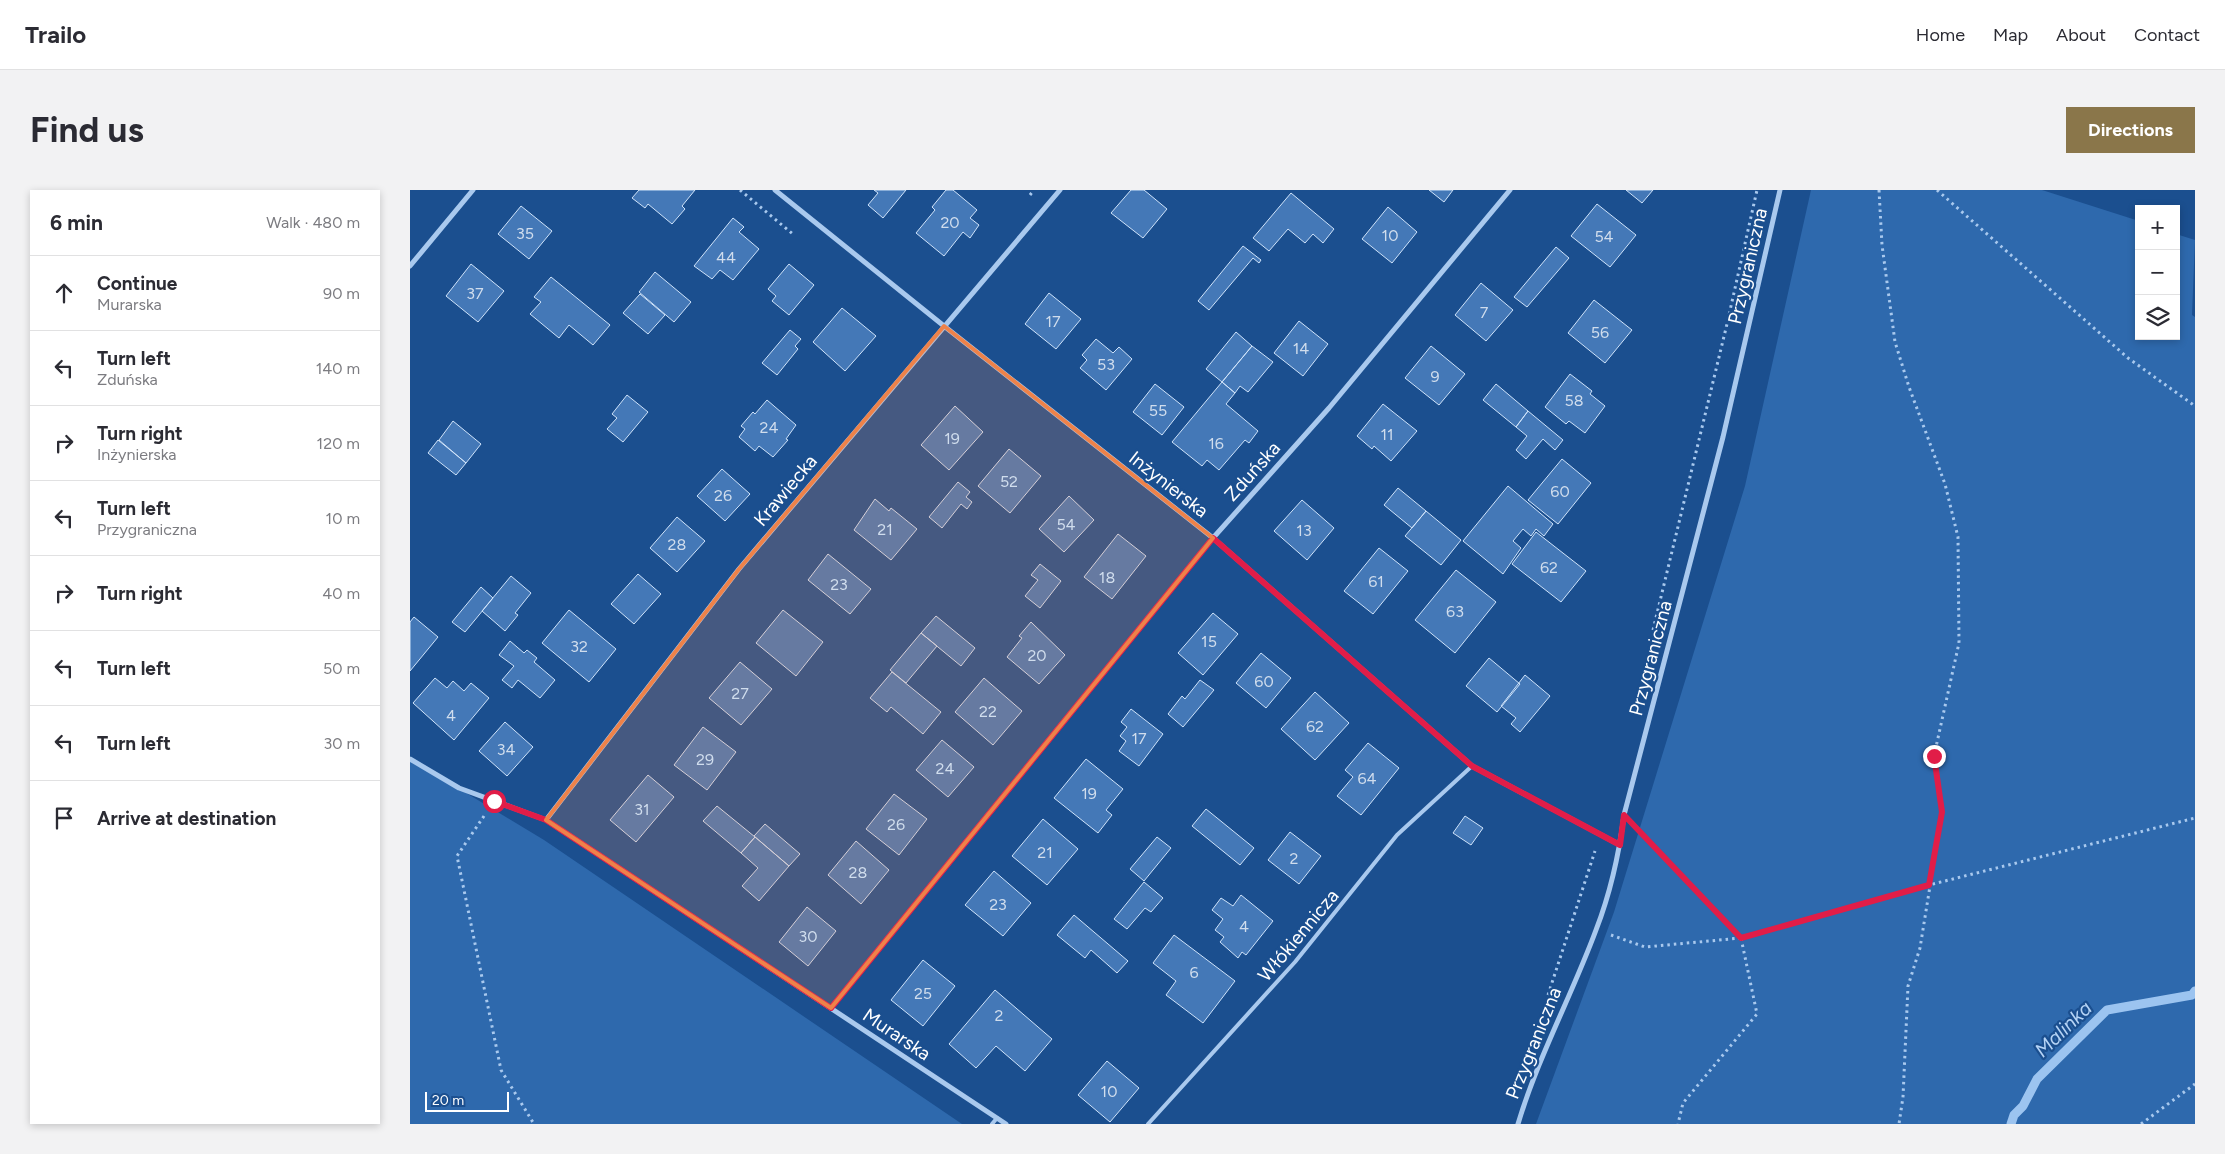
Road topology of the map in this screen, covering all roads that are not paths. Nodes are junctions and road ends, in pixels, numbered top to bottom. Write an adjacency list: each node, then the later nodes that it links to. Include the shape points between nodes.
1 (473, 190): 6 (street)
2 (775, 190): 7 (street, Inżynierska)
3 (1060, 190): 7 (street, Krawiecka)
4 (1510, 190): 8 (street, Zduńska, via 1329,408)
5 (1780, 190): 12 (street, Przygraniczna, via 1723,437 1624,815)
6 (410, 266)
7 (944, 326): 8 (street, Inżynierska); 11 (street, Krawiecka, via 739,569)
8 (1213, 538): 10 (street, Inżynierska); 13 (street, Zduńska)
9 (410, 759): 11 (street, Murarska, via 459,788)
10 (1472, 766): 12 (street, Inżynierska); 17 (lane, Włókiennicza, via 1397,834 1295,962)
11 (546, 820): 13 (street, Murarska)
12 (1620, 845): 18 (street, Przygraniczna, via 1597,929 1528,1089)
13 (831, 1008): 14 (street, Murarska)
14 (997, 1118): 15 (lane); 16 (street, Murarska)
15 (992, 1124)
16 (1006, 1124)
17 (1148, 1124)
18 (1518, 1124)

